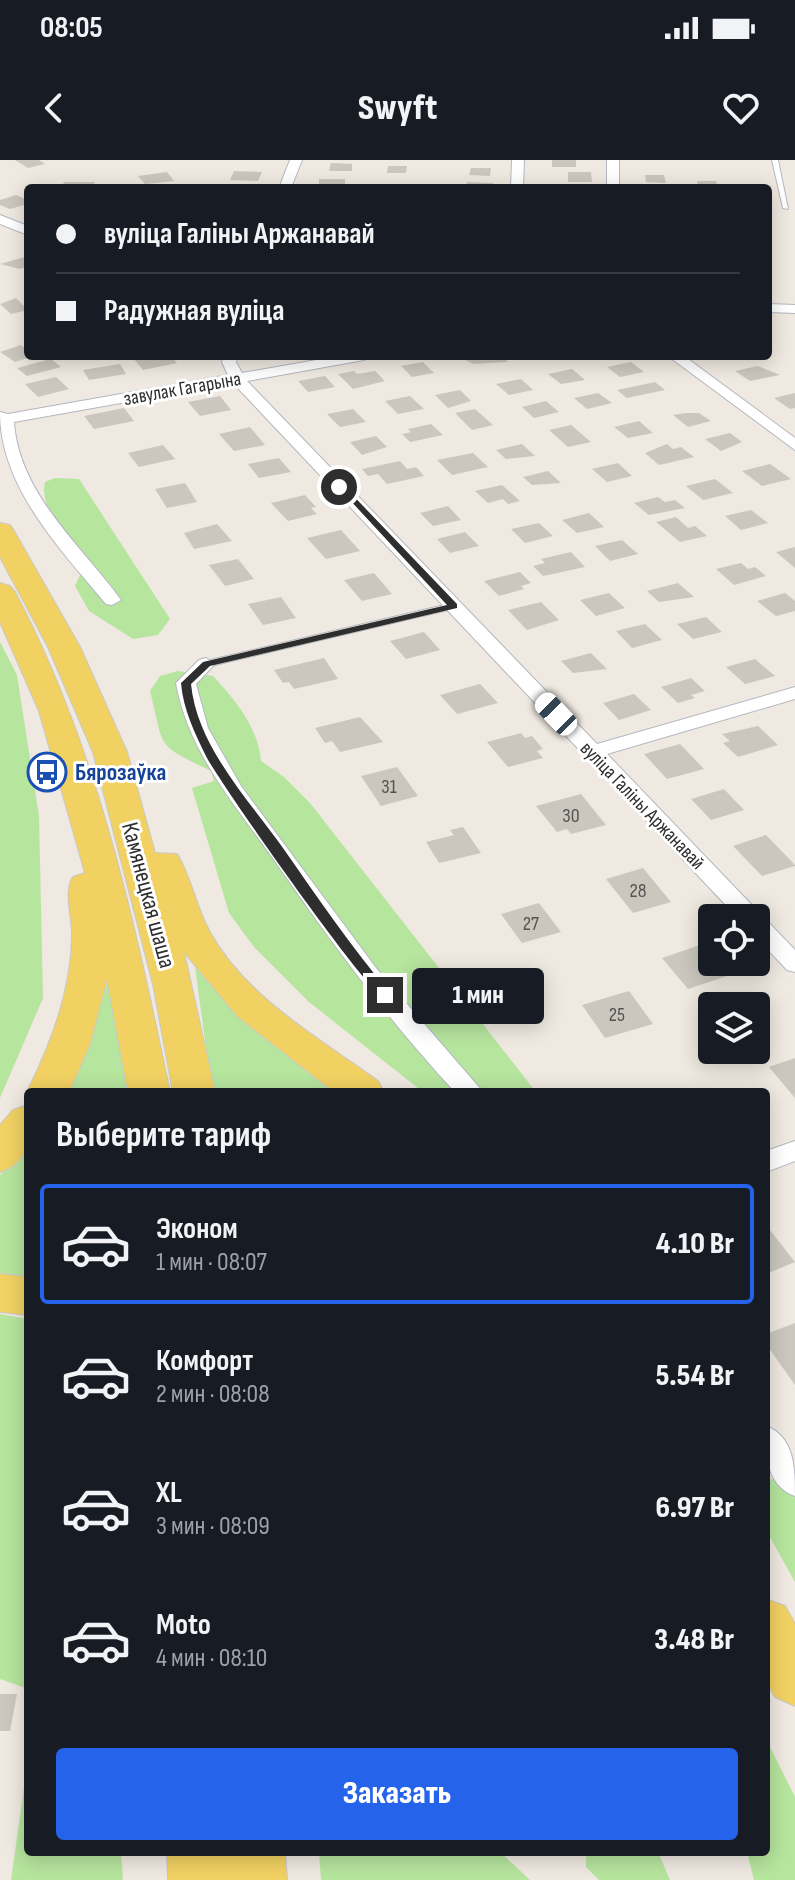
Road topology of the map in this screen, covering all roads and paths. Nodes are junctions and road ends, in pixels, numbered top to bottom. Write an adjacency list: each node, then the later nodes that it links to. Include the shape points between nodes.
1 (296, 160): 5 (street)
2 (518, 160): 6 (street)
3 (613, 160): 7 (street)
4 (775, 160): 8 (lane)
5 (287, 184)
6 (517, 184)
7 (613, 184)
8 (786, 208)
9 (0, 219): 10 (street)
10 (24, 229)
11 (772, 308): 12 (street)
12 (795, 309)
13 (230, 360): 16 (street)
14 (342, 360): 16 (street, завулак Гагарына)
15 (680, 360): 18 (street)
16 (237, 379): 17 (street, завулак Гагарына); 22 (street, вуліца Галіны Аржанавай)
17 (2, 418): 21 (street, via 2,434 37,511)
18 (795, 445)
19 (0, 531): 25 (main road, Камянецкая шаша, via 64,647)
20 (0, 592): 27 (main road, Камянецкая шаша, via 25,637)
21 (112, 600)
22 (453, 606): 23 (lane); 26 (street, вуліца Галіны Аржанавай)
23 (206, 664): 35 (street, via 186,683 188,703 213,759 351,954)
24 (795, 693): 26 (street)
25 (110, 752): 33 (main road, Камянецкая шаша, via 173,984); 34 (main road, via 136,787 199,945 254,1006)
26 (593, 752): 28 (street, вуліца Галіны Аржанавай)
27 (87, 811): 31 (main road, via 81,849 91,922 87,979 71,1043); 32 (main road, Камянецкая шаша)
28 (738, 904)
29 (770, 938): 30 (street)
30 (795, 964)
31 (50, 1088)
32 (148, 1088)
33 (193, 1088)
34 (358, 1088)
35 (466, 1088)
36 (24, 1126): 38 (main road)
37 (795, 1151): 39 (street)
38 (0, 1155)
39 (770, 1160)
40 (0, 1293): 41 (main road)
41 (24, 1296)
42 (770, 1445): 43 (street)
43 (795, 1482)
44 (770, 1632): 45 (main road)
45 (795, 1678)
46 (197, 1856): 48 (main road)
47 (255, 1856): 49 (main road)
48 (198, 1880)
49 (257, 1880)

